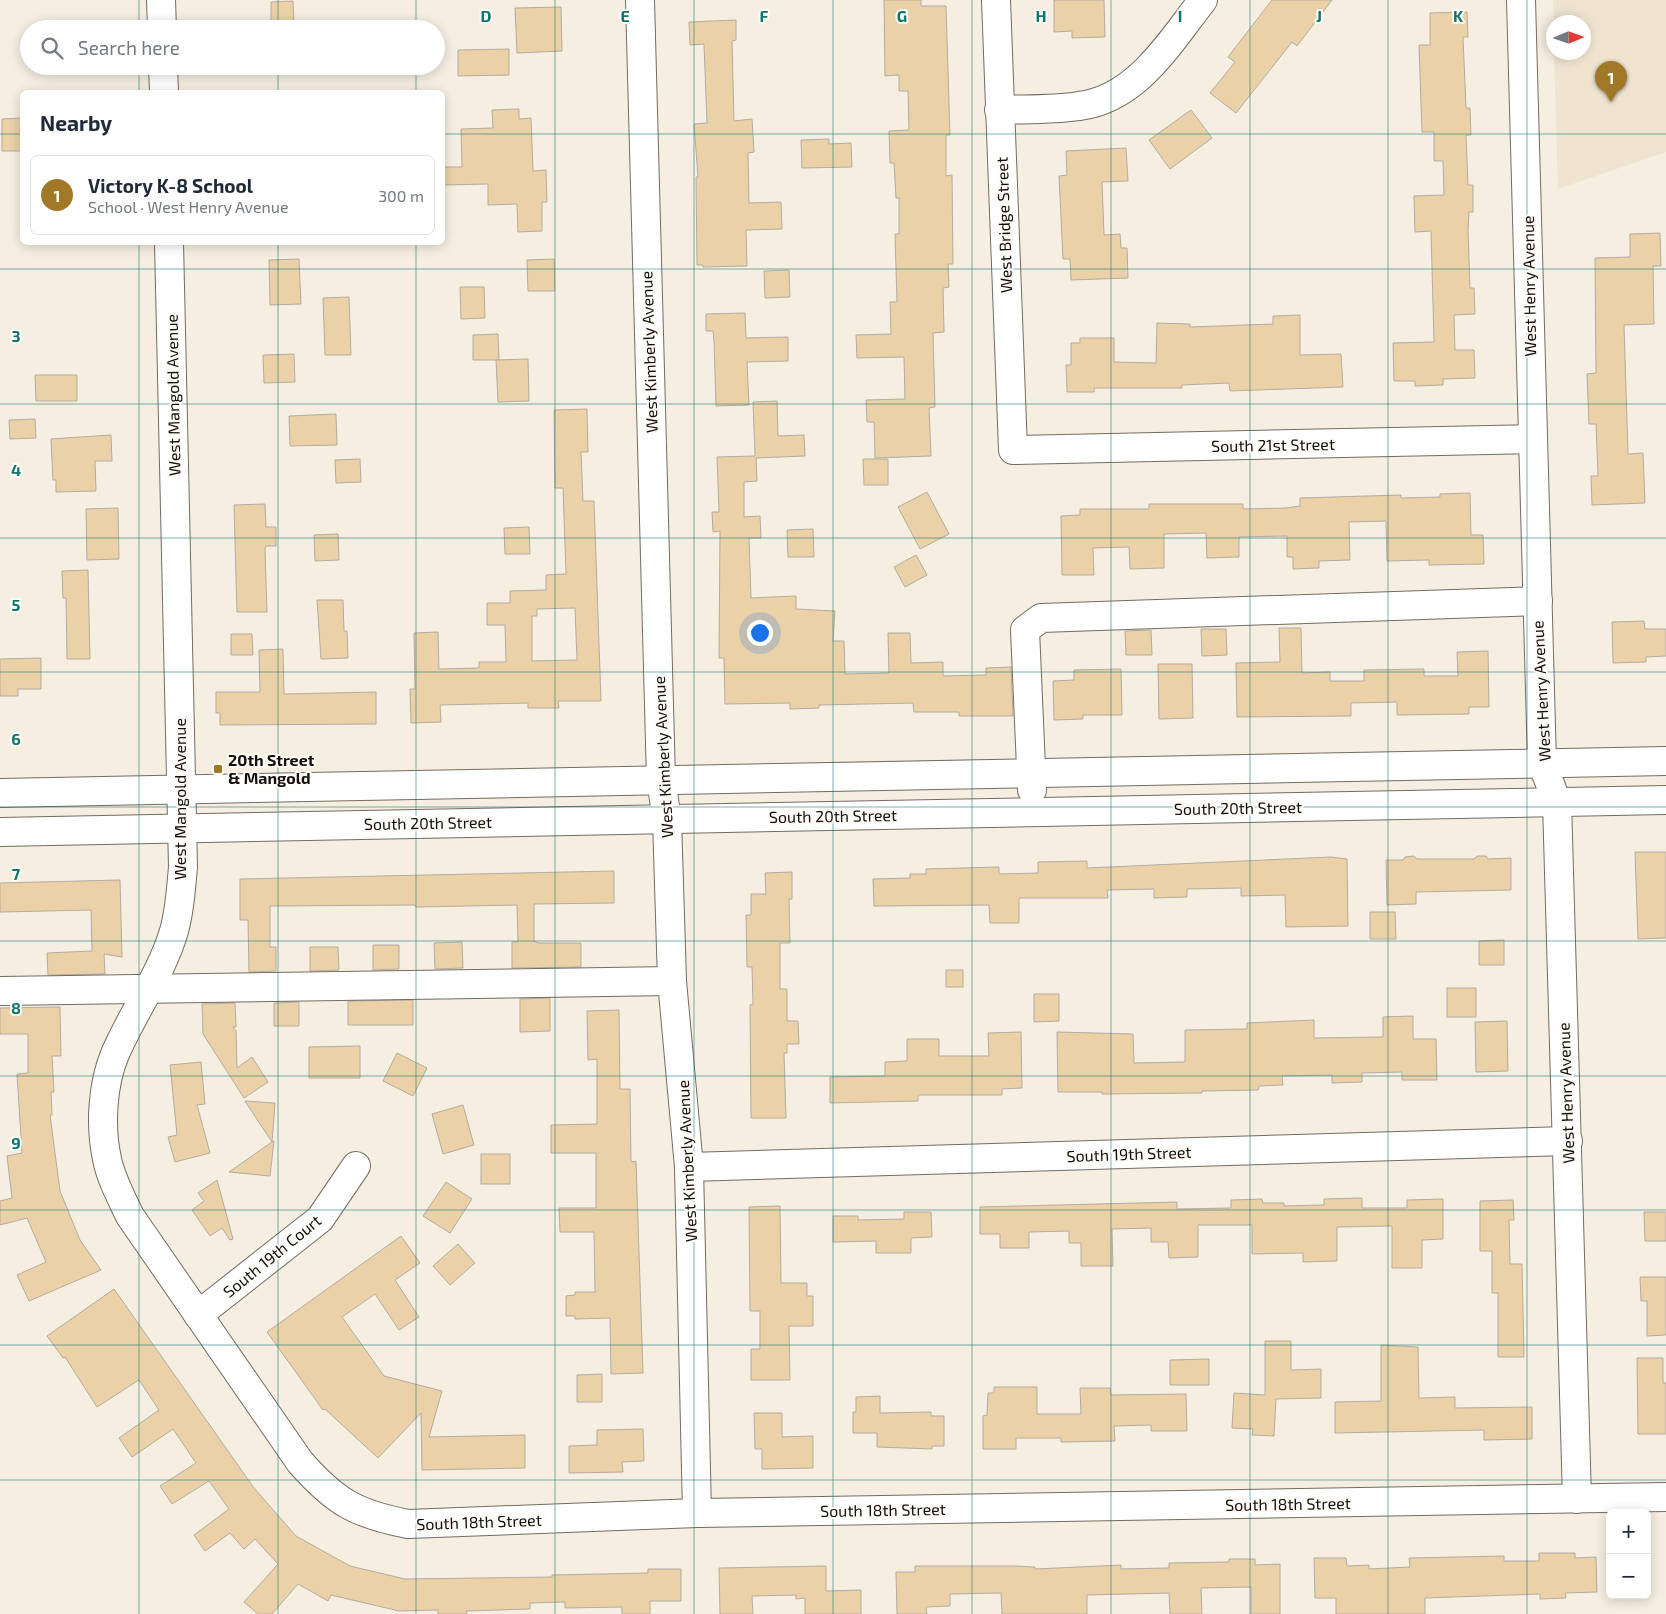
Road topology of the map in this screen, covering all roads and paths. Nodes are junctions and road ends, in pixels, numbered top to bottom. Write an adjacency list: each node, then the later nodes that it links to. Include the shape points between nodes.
1 (161, 0): 6 (street)
2 (640, 0): 17 (street, West Kimberly Avenue)
3 (996, 0): 9 (street, West Bridge Street)
4 (1203, 0): 9 (street, via 1162,53 1137,79 1109,98 1080,106)
5 (1521, 0): 11 (street, West Henry Avenue)
6 (162, 20)
7 (164, 75): 8 (street)
8 (164, 90)
9 (999, 110): 12 (street, West Bridge Street)
10 (169, 245): 18 (street, West Mangold Avenue)
11 (1533, 439): 12 (street, South 21st Street); 13 (street, West Henry Avenue)
12 (1013, 450)
13 (1538, 601): 15 (street, West Henry Avenue); 16 (street, via 1041,618 1025,630)
14 (1666, 761): 15 (street)
15 (1542, 763): 16 (street); 21 (street, West Henry Avenue)
16 (1032, 773): 17 (street); 22 (street)
17 (661, 780): 18 (street); 23 (street, West Kimberly Avenue)
18 (182, 790): 19 (street); 24 (street, West Mangold Avenue)
19 (0, 793)
20 (1666, 800): 21 (street, South 20th Street)
21 (1557, 802): 22 (street, South 20th Street); 29 (street, West Henry Avenue)
22 (1032, 812): 23 (street, South 20th Street)
23 (667, 819): 24 (street, South 20th Street); 26 (street, West Kimberly Avenue)
24 (183, 827): 25 (street, South 20th Street); 27 (street, West Mangold Avenue, via 183,867 174,930)
25 (0, 832)
26 (672, 981): 27 (street); 31 (street, West Kimberly Avenue)
27 (150, 988): 28 (street); 32 (street, West Mangold Avenue, via 115,1055 108,1079 104,1131 107,1159 130,1216)
28 (0, 991)
29 (1568, 1141): 31 (street, South 19th Street); 34 (street, West Henry Avenue)
30 (356, 1166): 32 (street, South 19th Court, via 320,1219)
31 (689, 1167): 35 (street, West Kimberly Avenue)
32 (198, 1315): 35 (street, South 18th Street, via 300,1462 322,1488 347,1505 379,1518 428,1524)
33 (1666, 1497): 34 (street, South 18th Street)
34 (1577, 1499): 35 (street, South 18th Street)
35 (697, 1514)

